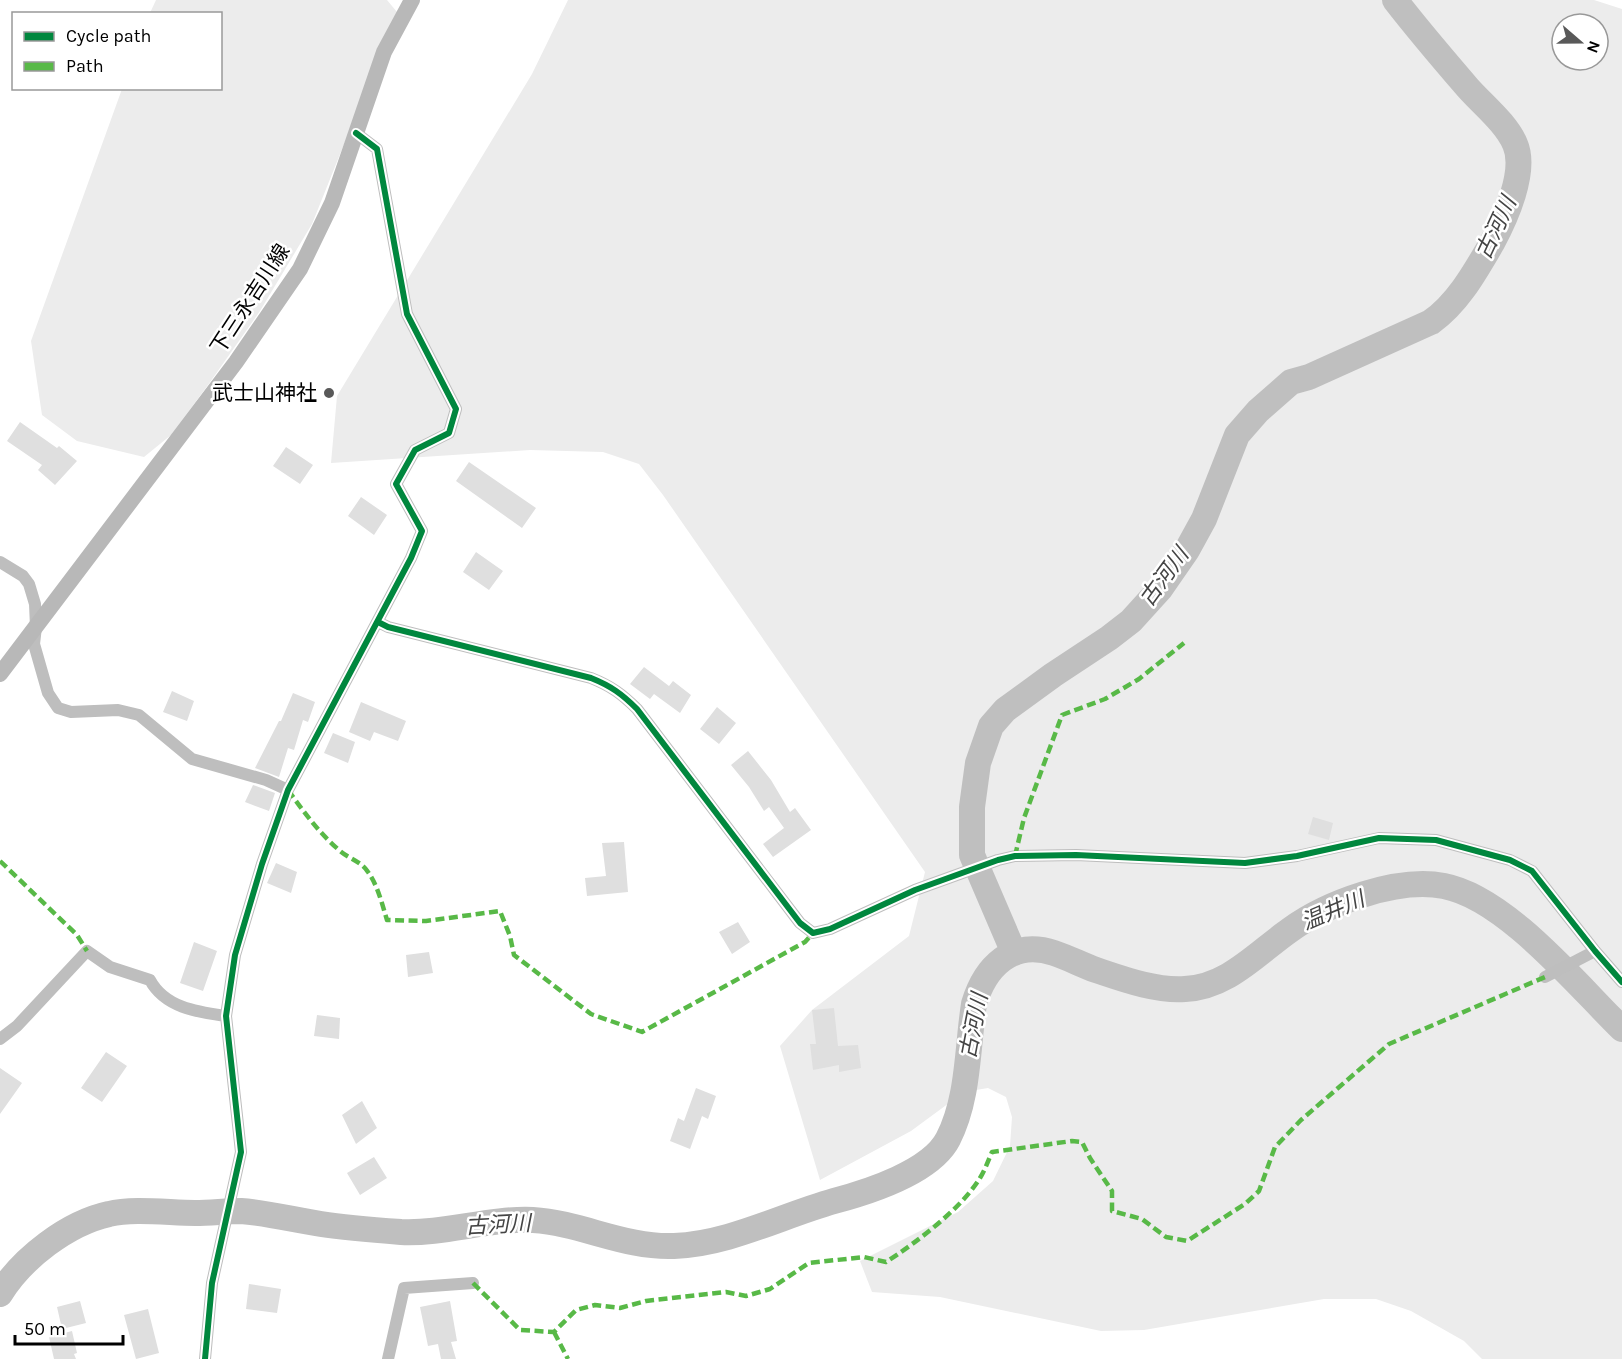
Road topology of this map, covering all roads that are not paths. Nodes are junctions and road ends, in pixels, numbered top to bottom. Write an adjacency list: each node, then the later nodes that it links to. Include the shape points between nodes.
1 (412, 0): 2 (main road, 下三永吉川線, via 384,52)
2 (356, 133): 4 (street, via 377,149 407,314 456,409 449,433 415,450 396,484 422,531); 5 (main road, 下三永吉川線, via 332,203 300,269 236,362)
3 (0, 562): 5 (street, via 29,584)
4 (378, 622): 7 (street); 8 (street, via 591,678 621,693 800,923 813,933 915,890 1015,856 1245,863 1298,856 1379,837 1436,840 1510,860 1532,871)
5 (36, 627): 6 (main road, 下三永吉川線); 7 (street, via 34,644 48,693 58,708 71,712 118,710 139,715 192,759 267,780)
6 (0, 674)
7 (288, 790): 11 (street, via 235,955)
8 (1592, 952): 9 (street); 10 (street)
9 (1545, 977)
10 (1622, 982)
11 (226, 1016): 12 (street, via 194,1012 171,1002 150,980 110,968 87,951); 14 (street, via 241,1152 212,1283)
12 (0, 1039)
13 (473, 1283): 15 (street, via 404,1288)
14 (205, 1359)
15 (388, 1359)

